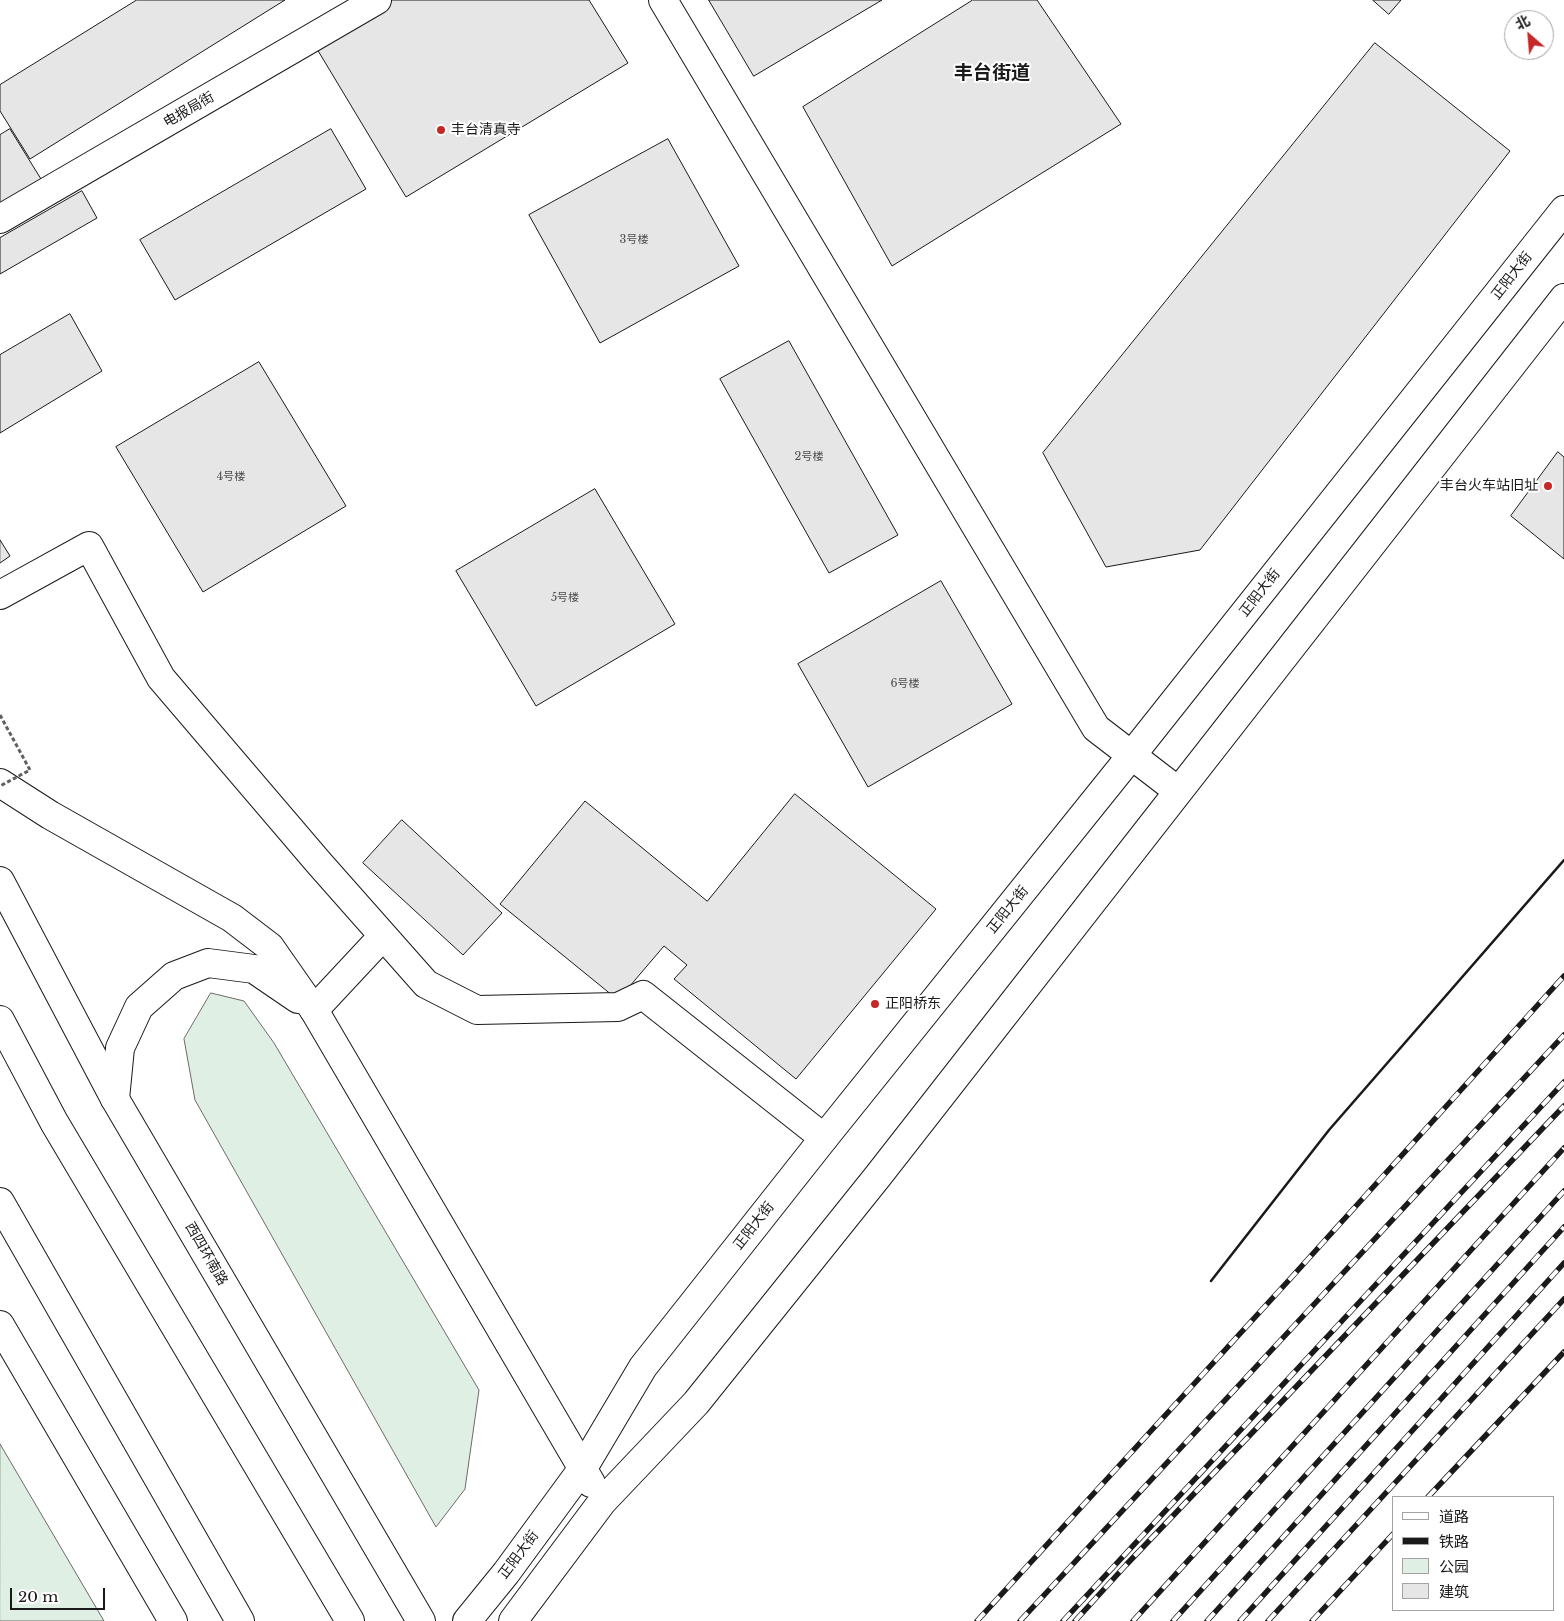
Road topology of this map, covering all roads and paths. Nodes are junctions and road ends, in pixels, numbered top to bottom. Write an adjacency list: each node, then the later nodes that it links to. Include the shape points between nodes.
1 (377, 0): 4 (main road, 电报局街)
2 (663, 0): 8 (main road, via 1096,728)
3 (1564, 210): 8 (main road, 正阳大街)
4 (0, 219)
5 (1564, 298): 10 (main road)
6 (0, 595): 12 (main road, via 89,546 161,678)
7 (0, 716): 9 (path, bridge, via 30,770)
8 (1131, 756): 10 (main road); 16 (main road, 正阳大街)
9 (0, 784): 13 (main road, via 232,918 270,947)
10 (1178, 791): 20 (main road, via 878,1176 696,1403)
11 (0, 881): 15 (main road, 西四环南路)
12 (383, 936): 13 (main road); 16 (main road, via 426,984 477,1010 618,1007 643,995)
13 (314, 1010): 15 (main road, via 254,969 208,963 174,976 138,1007 120,1048); 19 (main road)
14 (0, 1020): 23 (main road, via 54,1122)
15 (115, 1099): 24 (main road, 西四环南路)
16 (824, 1138): 19 (main road, 正阳大街, via 643,1367)
17 (0, 1202): 22 (main road)
18 (0, 1325): 21 (main road)
19 (583, 1468): 20 (main road); 25 (main road, 正阳大街)
20 (602, 1502): 26 (main road)
21 (173, 1621)
22 (240, 1621)
23 (350, 1621)
24 (421, 1621)
25 (467, 1621)
26 (513, 1621)

